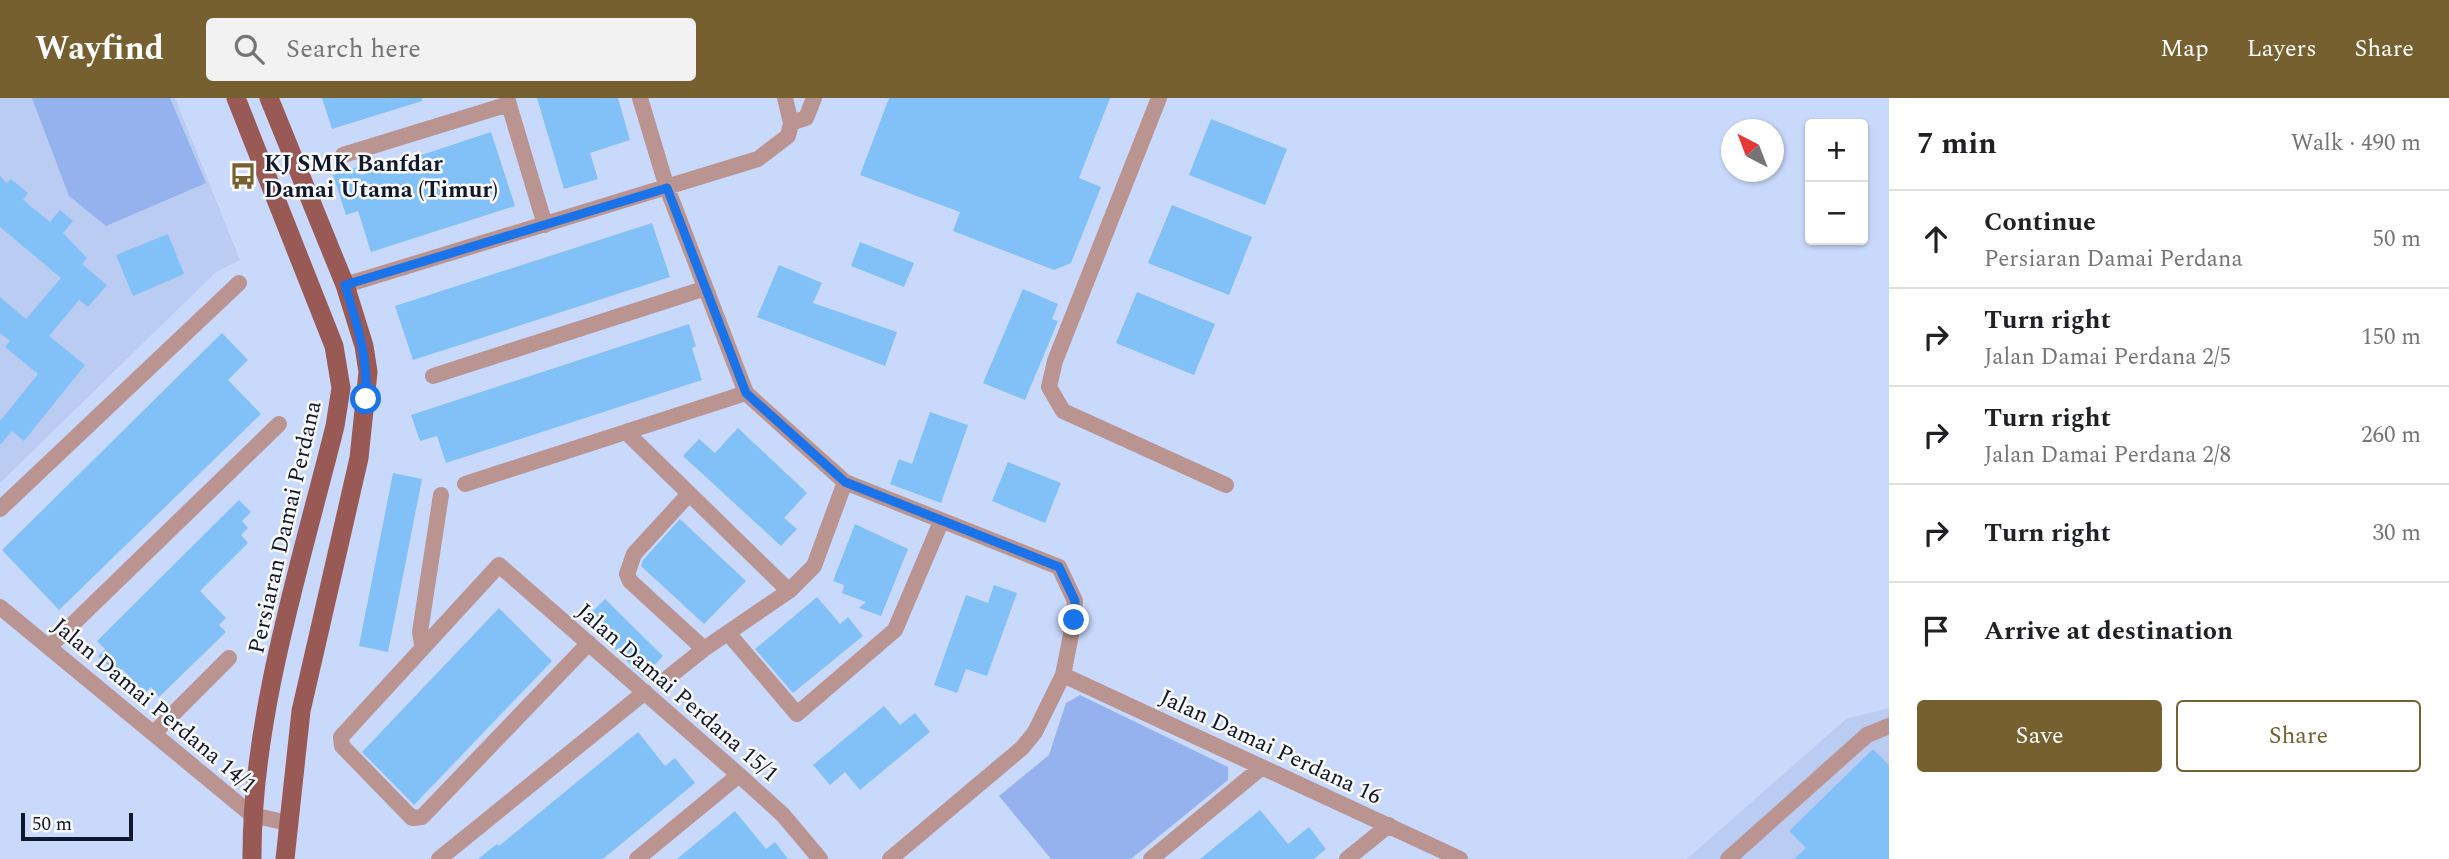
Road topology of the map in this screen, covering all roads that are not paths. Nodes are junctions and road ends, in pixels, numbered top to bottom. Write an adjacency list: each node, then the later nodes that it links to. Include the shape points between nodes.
1 (236, 98): 19 (main road, Persiaran Damai Perdana, via 334,346 341,388)
2 (269, 98): 13 (main road)
3 (640, 98): 10 (street)
4 (785, 98): 8 (street)
5 (814, 98): 8 (street, via 806,118)
6 (1159, 98): 23 (street, via 1059,350 1049,387 1063,411)
7 (508, 101): 9 (street); 11 (street)
8 (790, 130): 10 (street, via 758,159)
9 (343, 155)
10 (667, 188): 11 (street); 14 (street)
11 (545, 225): 13 (street)
12 (239, 283): 26 (street)
13 (345, 285): 20 (main road, via 368,372)
14 (704, 289): 15 (street); 16 (street)
15 (433, 376)
16 (746, 393): 18 (street); 21 (street)
17 (279, 424): 33 (street)
18 (626, 432): 22 (street); 24 (street)
19 (331, 443): 20 (main road, via 335,463 348,465); 43 (main road, Persiaran Damai Perdana, via 267,710)
20 (359, 458): 44 (main road, via 301,711)
21 (845, 482): 27 (street); 28 (street, via 814,566)
22 (465, 484)
23 (1226, 485)
24 (689, 494): 28 (street); 34 (street, via 634,554 627,574)
25 (441, 495): 32 (street, via 420,632)
26 (0, 509)
27 (941, 522): 30 (street, via 895,630 797,714); 36 (street, via 1059,567 1075,601)
28 (789, 591): 30 (street)
29 (0, 607): 33 (street, Jalan Damai Perdana 14/1)
30 (728, 633): 34 (street)
31 (589, 643): 32 (street, Jalan Damai Perdana 15/1, via 499,565); 32 (street, via 422,817 412,818 342,746 341,737); 38 (street, Jalan Damai Perdana 15/1)
32 (422, 645)
33 (49, 647): 40 (street, Jalan Damai Perdana 14/1)
34 (704, 649): 37 (street)
35 (229, 658): 40 (street)
36 (1063, 675): 41 (street, Jalan Damai Perdana 16); 51 (street, via 1022,748)
37 (665, 680)
38 (645, 692): 42 (street, Jalan Damai Perdana 15/1); 48 (street)
39 (1889, 726): 55 (street, via 1867,735)
40 (154, 733): 43 (street, Jalan Damai Perdana 14/1)
41 (1262, 767): 45 (street, Jalan Damai Perdana 16); 52 (street)
42 (739, 775): 49 (street); 50 (street, Jalan Damai Perdana 15/1, via 783,815)
43 (251, 815): 44 (street, Jalan Damai Perdana 14/1); 46 (main road, Persiaran Damai Perdana)
44 (288, 823): 47 (main road)
45 (1389, 825): 53 (street); 54 (street, Jalan Damai Perdana 16)
46 (252, 859)
47 (285, 859)
48 (439, 859)
49 (637, 859)
50 (820, 859)
51 (890, 859)
52 (1151, 859)
53 (1347, 859)
54 (1461, 859)
55 (1728, 859)

